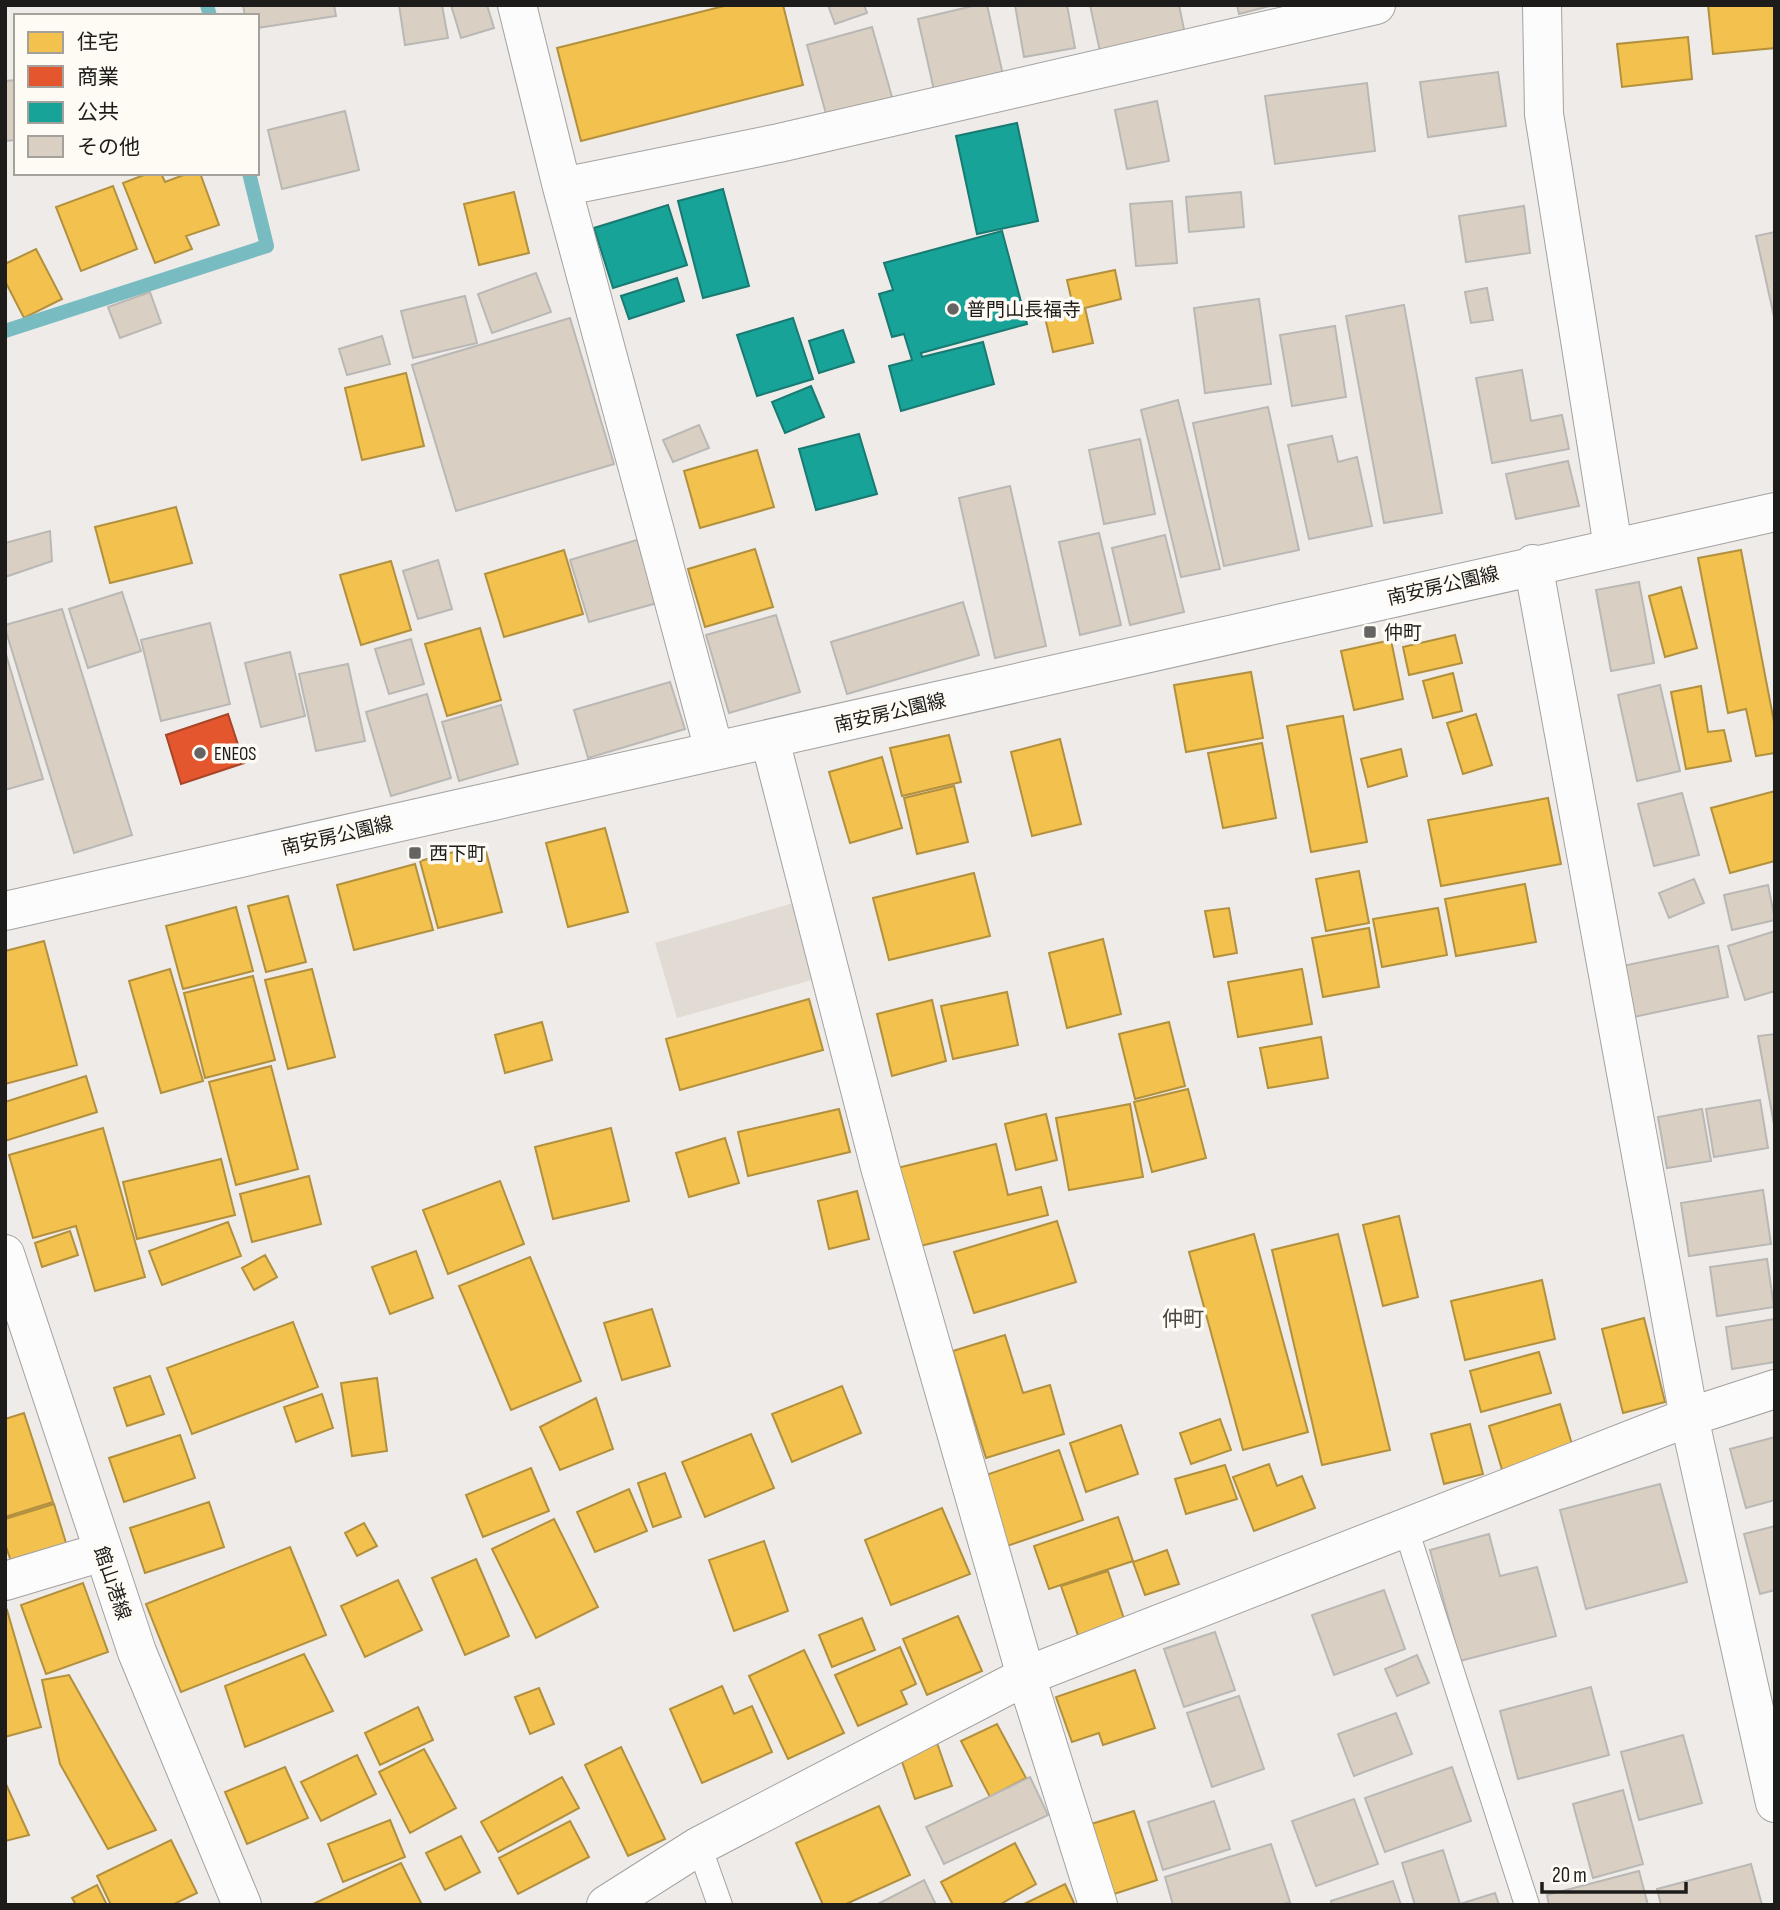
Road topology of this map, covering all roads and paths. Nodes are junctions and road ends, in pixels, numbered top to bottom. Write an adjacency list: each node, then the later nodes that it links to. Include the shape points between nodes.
1 (517, 5): 4 (street)
2 (1376, 5): 4 (street, via 779,143)
3 (1542, 5): 6 (street, via 1544,114)
4 (562, 187): 9 (street)
5 (1775, 512): 6 (street, 南安房公園線)
6 (1613, 547): 7 (street, 南安房公園線)
7 (1532, 564): 8 (street, 南安房公園線); 14 (street)
8 (770, 740): 9 (street, 南安房公園線); 18 (street, via 880,1167)
9 (714, 750): 10 (street, 南安房公園線)
10 (5, 911)
11 (5, 1254): 12 (street, 館山港線)
12 (13, 1305): 16 (street, 館山港線)
13 (1775, 1389): 14 (street)
14 (1689, 1417): 15 (street); 19 (street)
15 (1406, 1529): 18 (street); 25 (lane)
16 (102, 1552): 17 (street); 21 (street, 館山港線, via 137,1652)
17 (5, 1581)
18 (1026, 1676): 20 (street); 24 (street)
19 (1775, 1803)
20 (699, 1846): 22 (street); 23 (lane)
21 (242, 1905)
22 (606, 1905)
23 (720, 1905)
24 (1098, 1905)
25 (1527, 1905)

